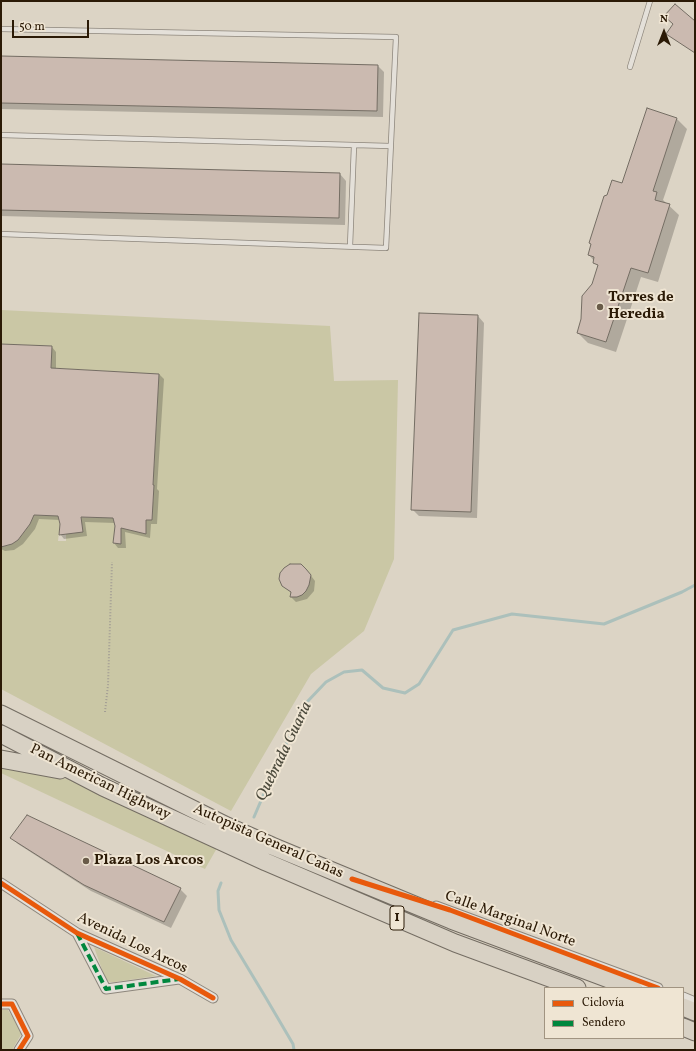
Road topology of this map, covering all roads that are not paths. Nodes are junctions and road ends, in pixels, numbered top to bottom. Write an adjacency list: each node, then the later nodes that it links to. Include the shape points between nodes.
1 (650, 1): 3 (lane)
2 (1, 29): 6 (lane, via 396,37)
3 (630, 67)
4 (1, 135): 5 (lane)
5 (354, 146): 6 (lane); 8 (lane)
6 (390, 146): 8 (lane, via 386,248)
7 (1, 234): 8 (lane)
8 (350, 246)
9 (1, 706): 14 (highway)
10 (1, 714): 14 (highway, Autopista General Cañas / 1)
11 (1, 734): 13 (highway, Pan American Highway / 1)
12 (1, 759): 13 (highway)
13 (77, 774): 19 (highway, Pan American Highway / 1, via 220,842 455,943)
14 (227, 826): 15 (highway, Autopista General Cañas / 1)
15 (352, 879): 20 (highway, Autopista General Cañas / 1, via 451,920); 21 (street, Calle Marginal Norte, via 450,910)
16 (1, 883): 17 (street, Avenida Los Arcos)
17 (77, 933): 18 (street, Avenida Los Arcos); 18 (street, Avenida Los Arcos, via 106,989)
18 (180, 979): 23 (street, Avenida Los Arcos)
19 (574, 987)
20 (630, 987)
21 (655, 987)
22 (684, 997): 24 (street)
23 (213, 998)
24 (695, 1002)
25 (1, 1004): 30 (street, via 12,1004 28,1036)
26 (684, 1007): 27 (highway)
27 (695, 1012)
28 (684, 1027): 29 (highway)
29 (695, 1032)
30 (19, 1050)

